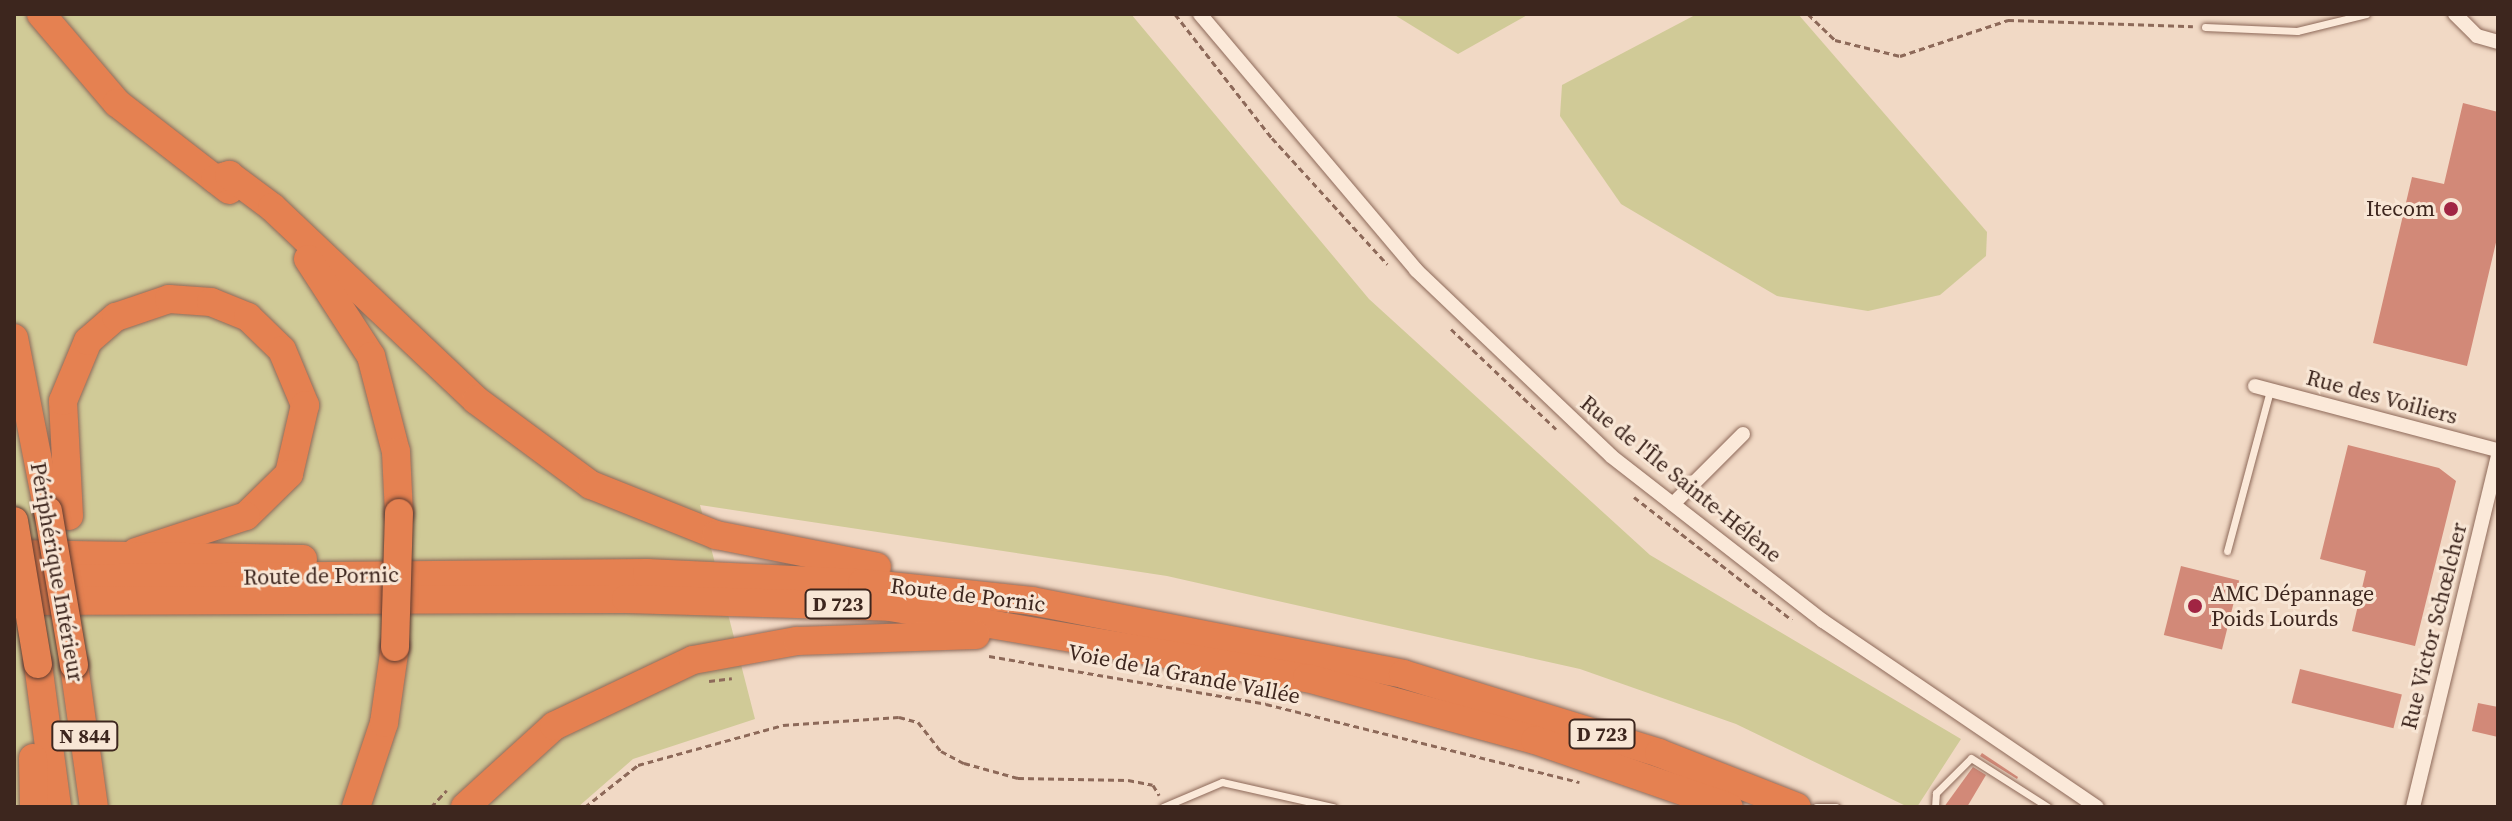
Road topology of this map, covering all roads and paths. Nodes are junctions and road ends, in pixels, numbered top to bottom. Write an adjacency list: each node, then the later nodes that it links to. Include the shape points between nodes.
1 (41, 14): 8 (highway, via 83,71)
2 (1200, 14): 14 (street, Rue de l'Île Sainte-Hélène, via 1416,270 1611,456)
3 (1808, 14): 6 (path, via 1835,40 1900,56 2008,20)
4 (2366, 14): 6 (lane, via 2297,31)
5 (2455, 14): 7 (street, via 2477,36)
6 (2205, 27)
7 (2498, 42)
8 (215, 179): 22 (highway, via 229,175 272,207 476,400 591,485 716,535 916,572); 36 (highway, bridge, via 288,237 347,310 385,396 399,513 395,647 384,723)
9 (14, 338): 15 (highway, Périphérique Intérieur)
10 (2255, 386): 11 (street, Rue des Voiliers)
11 (2271, 390): 13 (street, Rue des Voiliers); 17 (lane)
12 (1743, 434): 14 (street)
13 (2498, 452): 47 (street, Rue Victor Schœlcher)
14 (1673, 504): 46 (street, Rue de l'Île Sainte-Hélène, via 1823,621)
15 (58, 513): 18 (highway, via 63,401 88,341 116,317 169,299 211,302 248,317 282,350 305,405 289,474 246,516); 35 (highway, Périphérique Intérieur / N 844, bridge, via 75,571 64,602)
16 (14, 521): 30 (highway, N 844, bridge)
17 (2227, 551)
18 (136, 552): 19 (highway, D 723); 20 (highway, D 723)
19 (14, 554)
20 (647, 573): 21 (highway, Route de Pornic / D 723); 22 (highway, Route de Pornic / D 723)
21 (14, 579)
22 (938, 589): 41 (highway, Route de Pornic / D 723, via 1121,615 1350,660 1570,723)
23 (96, 600): 24 (highway, Route de Pornic / D 723); 25 (highway, via 74,615); 26 (highway, Route de Pornic / D 723, via 767,600 890,607)
24 (14, 601)
25 (14, 616)
26 (1116, 640): 37 (highway, via 1081,649 988,636 886,635 693,660 554,726); 40 (highway, Route de Pornic / D 723, via 1379,696)
27 (976, 655): 31 (path, Voie de la Grande Vallée, via 1266,704)
28 (703, 672): 29 (path, via 716,683)
29 (740, 676)
30 (43, 696): 33 (highway, via 30,719); 34 (highway, N 844)
31 (1590, 785)
32 (1164, 806): 38 (path, via 1153,785 1018,778 964,763 941,751 918,722 899,717 783,725 638,765); 39 (lane, via 1222,782)
33 (34, 807)
34 (57, 807)
35 (94, 807)
36 (356, 807)
37 (465, 807)
38 (585, 807)
39 (1333, 807)
40 (1729, 807)
41 (1797, 807)
42 (1816, 807): 43 (lane)
43 (1836, 807)
44 (1935, 807): 45 (lane, via 1936,793 1971,758)
45 (2048, 807)
46 (2097, 807)
47 (2413, 807)

